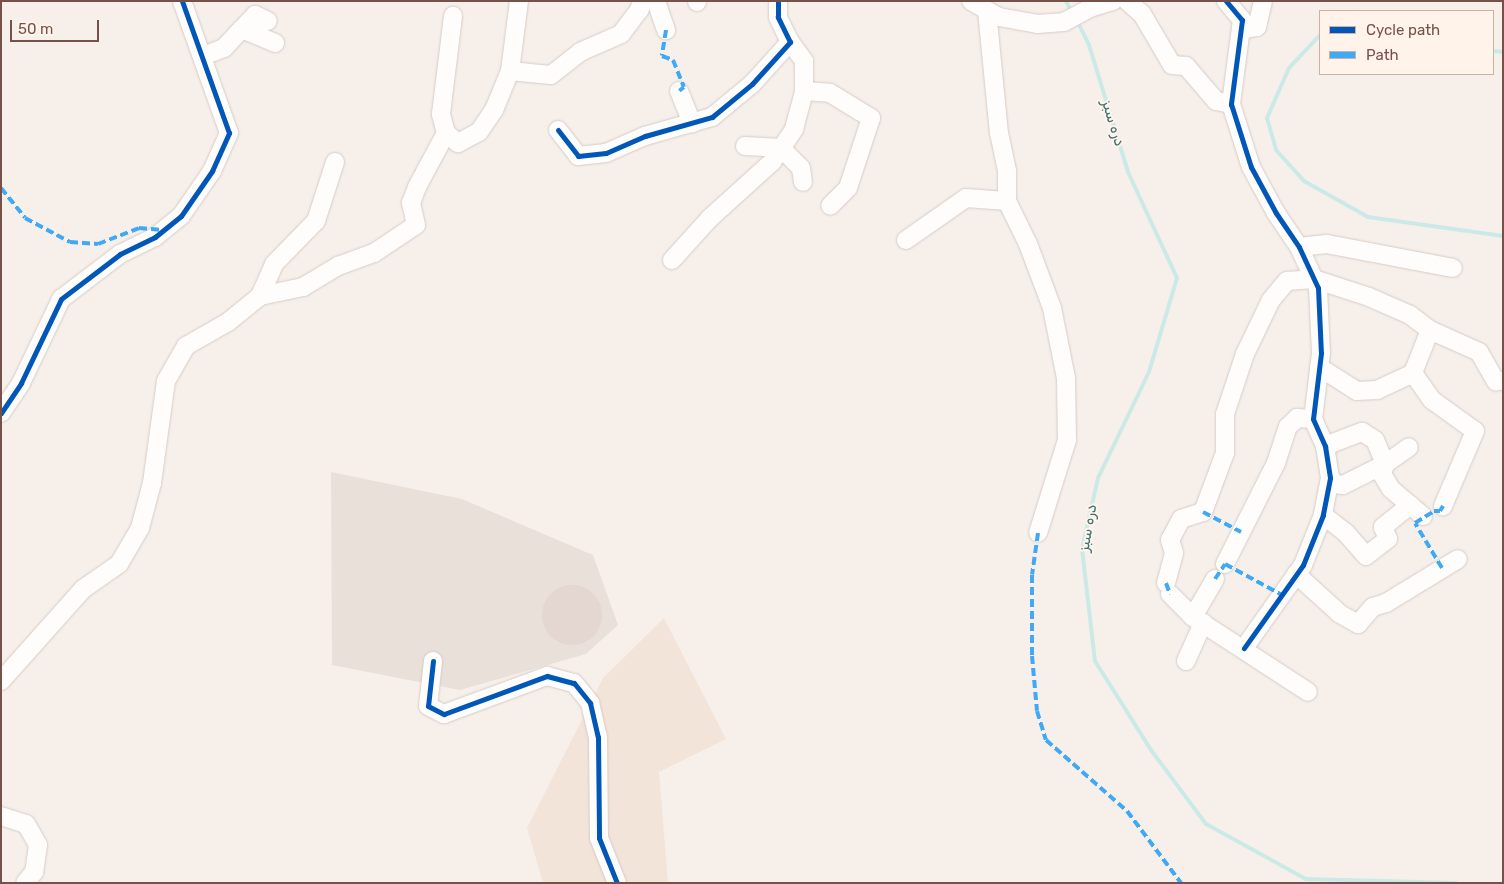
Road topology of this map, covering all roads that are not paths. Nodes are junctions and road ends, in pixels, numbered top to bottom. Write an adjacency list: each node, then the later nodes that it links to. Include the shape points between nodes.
1 (182, 1): 19 (street)
2 (518, 1): 20 (street)
3 (641, 1): 20 (street, via 640,9 621,34 580,52 551,76)
4 (656, 1): 15 (street)
5 (778, 1): 17 (street, via 778,17)
6 (971, 1): 11 (street)
7 (1113, 1): 11 (street, via 1090,8 1064,22 1036,24 999,17)
8 (1127, 1): 23 (street, via 1142,14 1172,65 1186,66 1216,100)
9 (1226, 1): 16 (street, via 1242,20)
10 (1263, 1): 16 (street, via 1257,27)
11 (987, 11): 31 (street, via 999,133 1007,171)
12 (453, 16): 26 (street, via 441,114)
13 (268, 21): 14 (street, via 255,15)
14 (242, 30): 18 (street); 19 (street, via 224,48)
15 (666, 30)
16 (1241, 30): 23 (street)
17 (790, 42): 22 (street, via 804,61); 24 (street, via 752,84 712,117)
18 (275, 43)
19 (202, 56): 43 (street, via 229,133 212,171 181,216 155,237 120,254 61,299 21,383)
20 (510, 71): 26 (street, via 494,110 480,132 458,143)
21 (679, 91): 24 (street)
22 (804, 91): 28 (street, via 794,129); 32 (street, via 830,93 871,118 848,188)
23 (1231, 104): 34 (street, via 1251,167)
24 (692, 123): 25 (street, via 646,136 606,153 578,156)
25 (558, 130)
26 (446, 133): 38 (street, via 411,203 416,225 374,253 338,266 303,287)
27 (745, 146): 28 (street)
28 (781, 148): 30 (street, via 801,168); 35 (street, via 772,162 710,218)
29 (335, 162): 38 (street, via 316,221 274,264)
30 (803, 182)
31 (1007, 201): 33 (street, via 966,198); 51 (street, via 1028,244 1052,308 1066,378 1067,440)
32 (830, 206)
33 (906, 240)
34 (1299, 247): 36 (street, via 1327,244); 37 (street)
35 (672, 260)
36 (1453, 268)
37 (1314, 279): 39 (street, via 1410,314); 40 (street, via 1318,288); 54 (street, via 1286,281 1271,300 1245,354 1225,414 1226,454 1203,512 1181,519 1170,540 1174,553 1168,588)
38 (260, 296): 58 (street, via 228,322 186,346 166,381 152,483 140,528 119,564 83,589)
39 (1430, 330): 41 (street); 42 (street, via 1479,352 1496,380)
40 (1319, 367): 41 (street, via 1357,392 1377,390); 44 (street)
41 (1413, 373): 49 (street, via 1432,400 1475,431)
42 (1503, 381)
43 (1, 413)
44 (1313, 419): 45 (street); 54 (street, via 1297,418 1288,427 1276,464)
45 (1325, 446): 47 (street, via 1362,432 1375,440); 48 (street)
46 (1409, 447): 47 (street)
47 (1385, 464): 48 (street, via 1343,485 1335,484); 50 (street, via 1382,474 1391,489 1416,511 1384,528 1388,539 1366,556 1346,533)
48 (1330, 478): 50 (street)
49 (1443, 506)
50 (1323, 515): 53 (street)
51 (1038, 533)
52 (1458, 559): 53 (street, via 1374,607 1358,624 1340,614)
53 (1296, 574): 55 (street)
54 (1198, 620): 55 (street); 57 (street)
55 (1244, 648): 59 (street, via 1248,656)
56 (432, 661): 62 (street, via 428,706 444,714 547,676 574,683 590,703 598,737 598,838)
57 (1186, 661)
58 (1, 680)
59 (1308, 692)
60 (1, 816): 61 (street, via 26,824 38,845 34,872)
61 (25, 883)
62 (617, 883)

